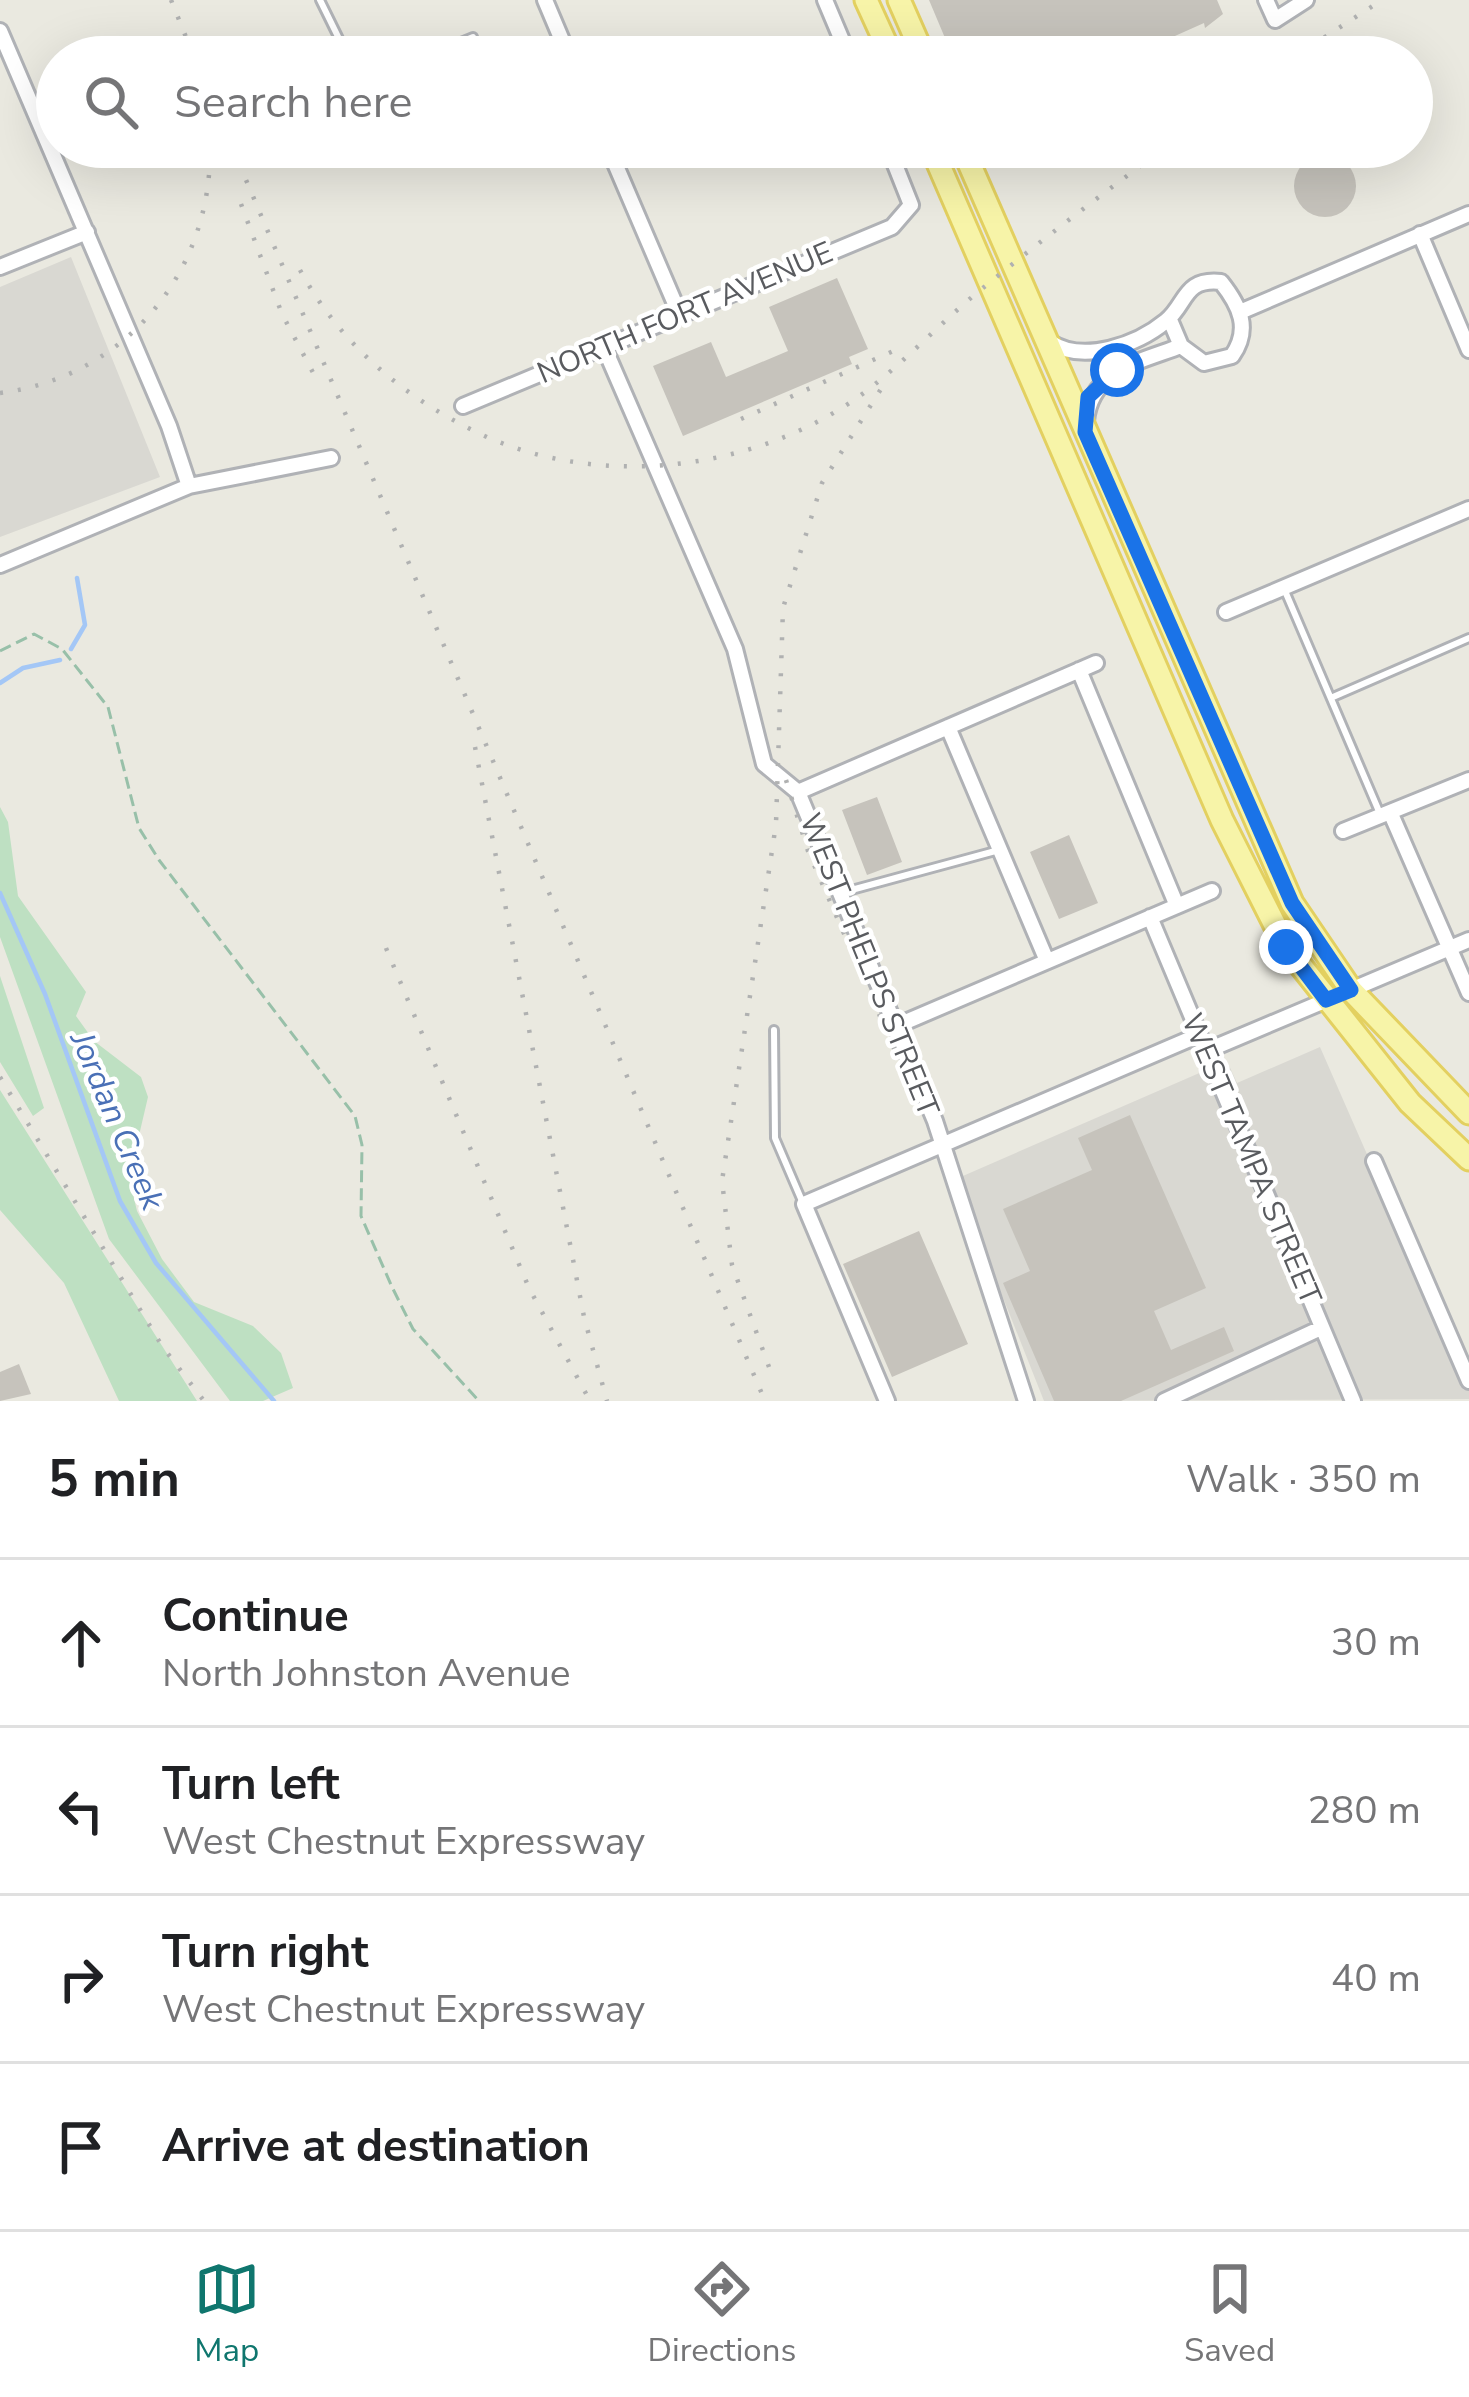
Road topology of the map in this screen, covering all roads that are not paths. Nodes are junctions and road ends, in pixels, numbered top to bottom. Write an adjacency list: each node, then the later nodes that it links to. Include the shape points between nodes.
1 (320, 0): 9 (lane)
2 (545, 0): 10 (street)
3 (825, 0): 11 (street)
4 (866, 0): 12 (main road)
5 (899, 0): 13 (main road)
6 (1266, 0): 7 (street, via 1275,20)
7 (1306, 0)
8 (0, 31): 14 (street)
9 (338, 36)
10 (560, 36)
11 (840, 36)
12 (882, 36)
13 (915, 36)
14 (36, 114)
15 (59, 168): 21 (street)
16 (617, 168): 25 (street)
17 (897, 168): 25 (street, NORTH FORT AVENUE, via 908,193 905,216 892,227)
18 (940, 168): 58 (main road, via 1222,820 1286,947)
19 (971, 168): 27 (main road)
20 (1469, 214): 22 (street)
21 (87, 232): 23 (street); 34 (street)
22 (1420, 234): 24 (street); 30 (street)
23 (0, 267)
24 (1240, 312): 26 (street, via 1221,282 1209,281 1182,294); 28 (street, via 1232,356 1204,364)
25 (679, 313): 29 (street, NORTH FORT AVENUE)
26 (1170, 320): 27 (street, via 1089,354); 28 (street)
27 (1044, 338): 32 (main road)
28 (1181, 346): 32 (street, via 1101,382 1088,397)
29 (604, 347): 31 (street, NORTH FORT AVENUE); 45 (street, WEST PHELPS STREET, via 735,649 764,764)
30 (1469, 350)
31 (463, 406)
32 (1085, 432): 56 (main road, via 1292,903)
33 (331, 458): 34 (street)
34 (189, 486): 36 (street)
35 (1469, 509): 37 (street)
36 (0, 565)
37 (1284, 588): 38 (street); 42 (lane)
38 (1226, 612)
39 (1469, 638): 42 (lane)
40 (1096, 663): 41 (street)
41 (1079, 670): 43 (street); 51 (street)
42 (1334, 698): 46 (lane)
43 (948, 727): 45 (street); 48 (street)
44 (1469, 780): 46 (street)
45 (798, 792): 50 (street, WEST PHELPS STREET)
46 (1386, 815): 47 (street); 54 (street)
47 (1343, 831)
48 (1000, 850): 50 (lane); 55 (street)
49 (1212, 890): 51 (street)
50 (840, 893): 59 (street, WEST PHELPS STREET)
51 (1177, 906): 52 (street)
52 (1150, 917): 55 (street); 61 (street, WEST TAMPA STREET)
53 (1469, 940): 54 (street)
54 (1450, 948): 56 (street); 57 (street)
55 (1047, 961): 59 (street)
56 (1351, 990): 58 (street); 63 (main road)
57 (1469, 993)
58 (1326, 1000): 62 (street); 65 (main road)
59 (896, 1026): 64 (street, WEST PHELPS STREET)
60 (774, 1030): 67 (lane, via 775,1138)
61 (1199, 1035): 62 (street, WEST TAMPA STREET); 64 (street)
62 (1206, 1051): 68 (street, WEST TAMPA STREET)
63 (1469, 1113)
64 (941, 1147): 67 (street); 71 (street, WEST PHELPS STREET)
65 (1469, 1159)
66 (1374, 1161): 69 (street)
67 (804, 1204): 70 (street)
68 (1321, 1328): 72 (street); 73 (street, WEST TAMPA STREET)
69 (1469, 1381)
70 (887, 1401)
71 (1026, 1401)
72 (1164, 1401)
73 (1353, 1401)

